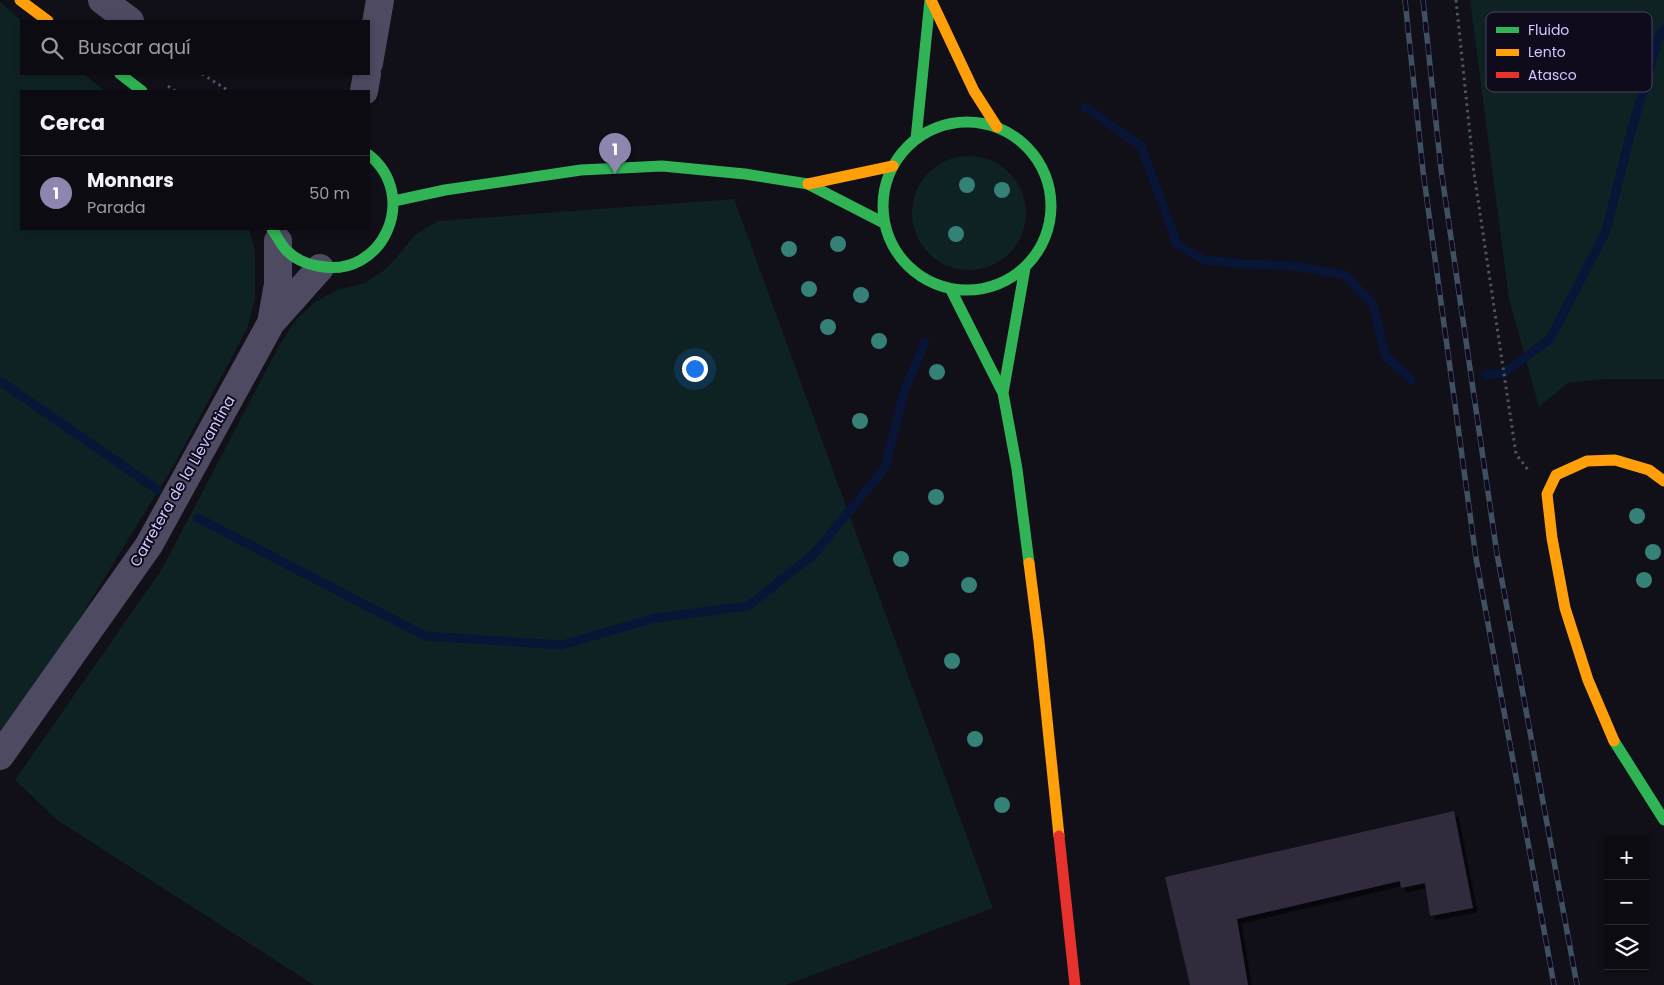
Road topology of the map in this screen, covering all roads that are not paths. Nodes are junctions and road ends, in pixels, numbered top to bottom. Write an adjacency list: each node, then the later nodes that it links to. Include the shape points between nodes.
1 (20, 0): 5 (street)
2 (102, 0): 6 (street)
3 (380, 0): 7 (street)
4 (930, 0): 12 (street, via 974,91); 13 (street)
5 (47, 20)
6 (129, 20)
7 (370, 57)
8 (121, 75): 10 (street)
9 (367, 75): 11 (street)
10 (141, 90)
11 (364, 90)
12 (997, 127): 13 (street, via 971,122 942,126); 21 (street, via 1024,144 1042,168 1051,196 1051,213 1042,245)
13 (916, 139): 15 (street)
14 (370, 156): 17 (street, via 383,170 391,185)
15 (892, 166): 16 (street); 18 (street, via 883,193)
16 (808, 184): 17 (street, via 662,166 581,170 445,190); 18 (street)
17 (394, 201): 20 (street, via 392,220 385,238 373,253 358,263 339,269)
18 (884, 223): 22 (street, via 896,252 920,277)
19 (275, 235): 20 (street, via 289,254); 23 (street, Carretera de la Llevantina, via 278,284)
20 (320, 268): 23 (street, Carretera de la Llevantina)
21 (1025, 268): 22 (street, via 1004,283 982,290); 24 (street)
22 (951, 290): 24 (street)
23 (270, 323): 26 (street, Carretera de la Llevantina, via 149,545)
24 (1003, 393): 28 (street, via 1017,468 1039,641)
25 (1664, 481): 27 (street, via 1649,470 1615,460 1587,461 1556,475 1547,494 1565,608 1588,680 1616,746)
26 (0, 756)
27 (1664, 820)
28 (1075, 985)

